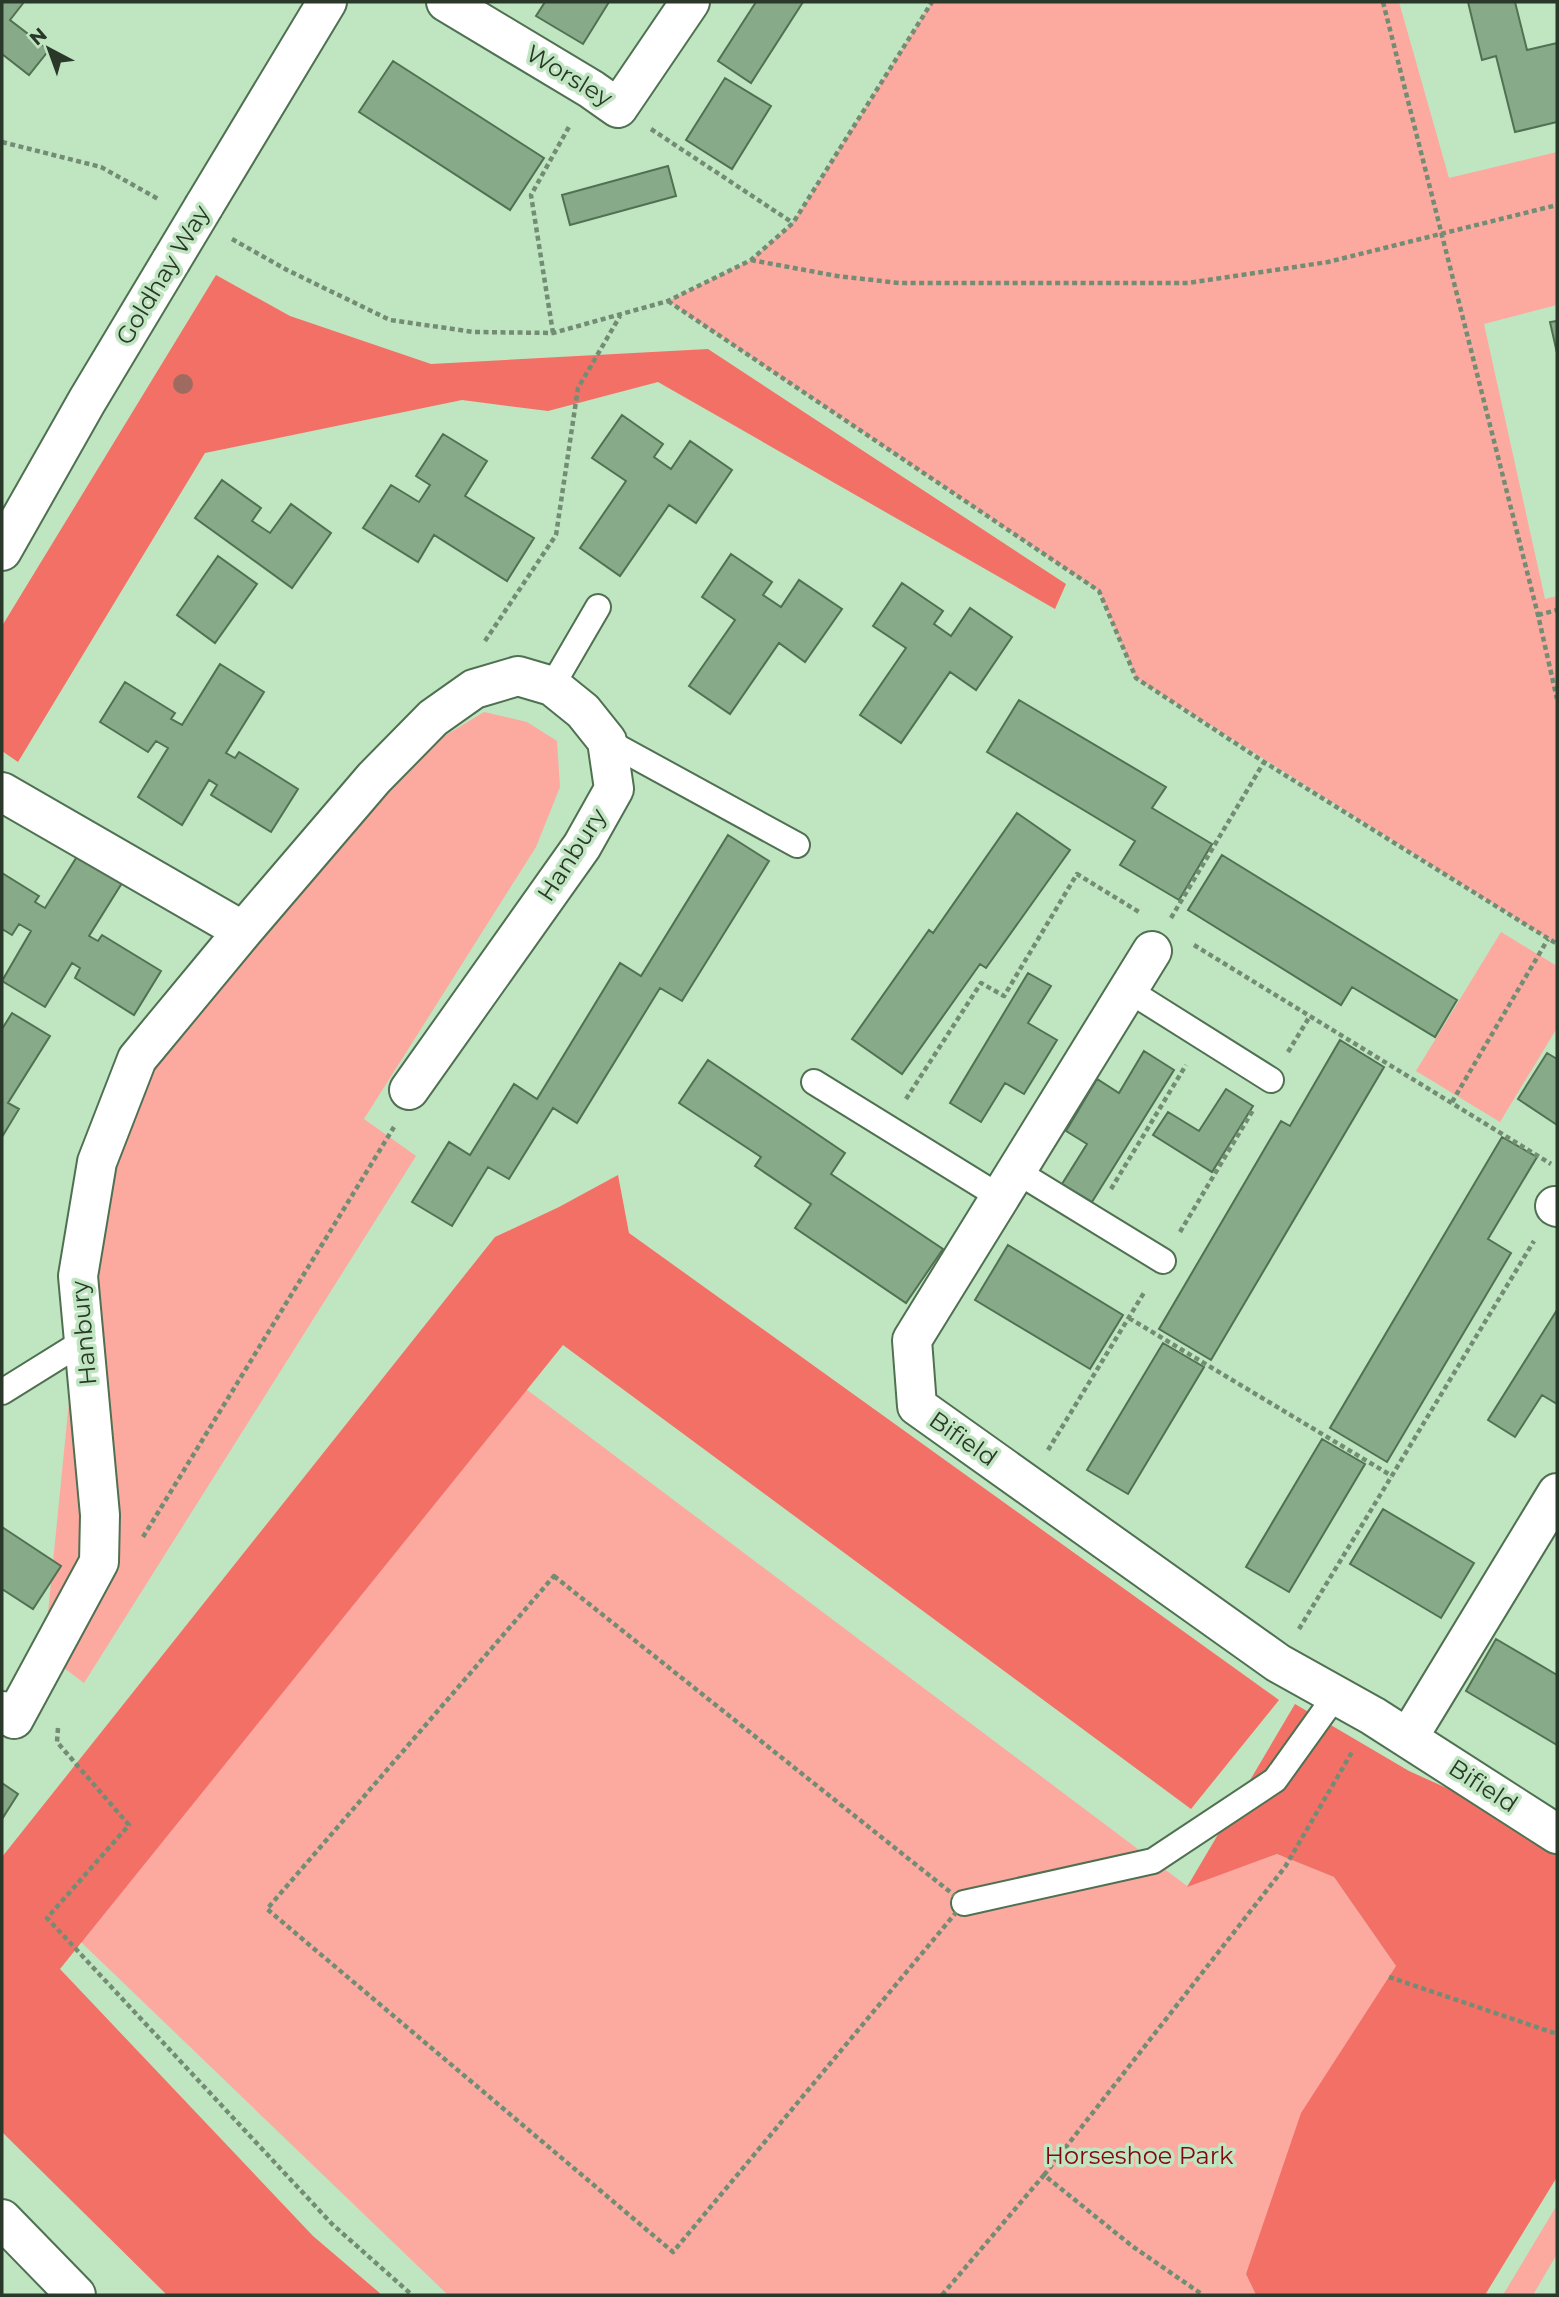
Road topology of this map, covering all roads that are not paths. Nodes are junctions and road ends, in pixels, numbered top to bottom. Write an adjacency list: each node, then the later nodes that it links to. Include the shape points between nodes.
1 (327, 2): 4 (street, Goldhay Way, bridge, via 188,206 171,261)
2 (446, 2): 3 (street, Worsley, via 605,99)
3 (690, 2)
4 (2, 551)
5 (598, 607): 6 (lane)
6 (552, 685): 7 (street, Hanbury, via 583,711); 10 (street, Hanbury, via 518,676 474,689 433,718 374,778)
7 (607, 741): 9 (lane); 15 (street, Hanbury, via 614,789 582,846)
8 (2, 792): 10 (street)
9 (797, 845)
10 (243, 931): 18 (street, Hanbury, via 137,1059 102,1149 78,1276)
11 (1158, 939): 12 (street, Bifield)
12 (1128, 990): 13 (lane); 16 (street, Bifield)
13 (1271, 1080)
14 (814, 1082): 16 (lane, via 888,1128)
15 (409, 1090)
16 (1008, 1184): 17 (lane, via 1094,1218); 21 (street, Bifield, via 912,1340 917,1406 1278,1663)
17 (1163, 1261)
18 (84, 1341): 19 (lane); 22 (street, Hanbury, via 100,1515 99,1562)
19 (2, 1392)
20 (1557, 1493): 23 (street)
21 (1336, 1695): 23 (street, Bifield); 25 (lane, via 1275,1780 1153,1861)
22 (8, 1715)
23 (1408, 1738): 24 (street, Bifield)
24 (1557, 1835)
25 (964, 1903)
26 (2, 2219): 27 (street)
27 (73, 2295)

